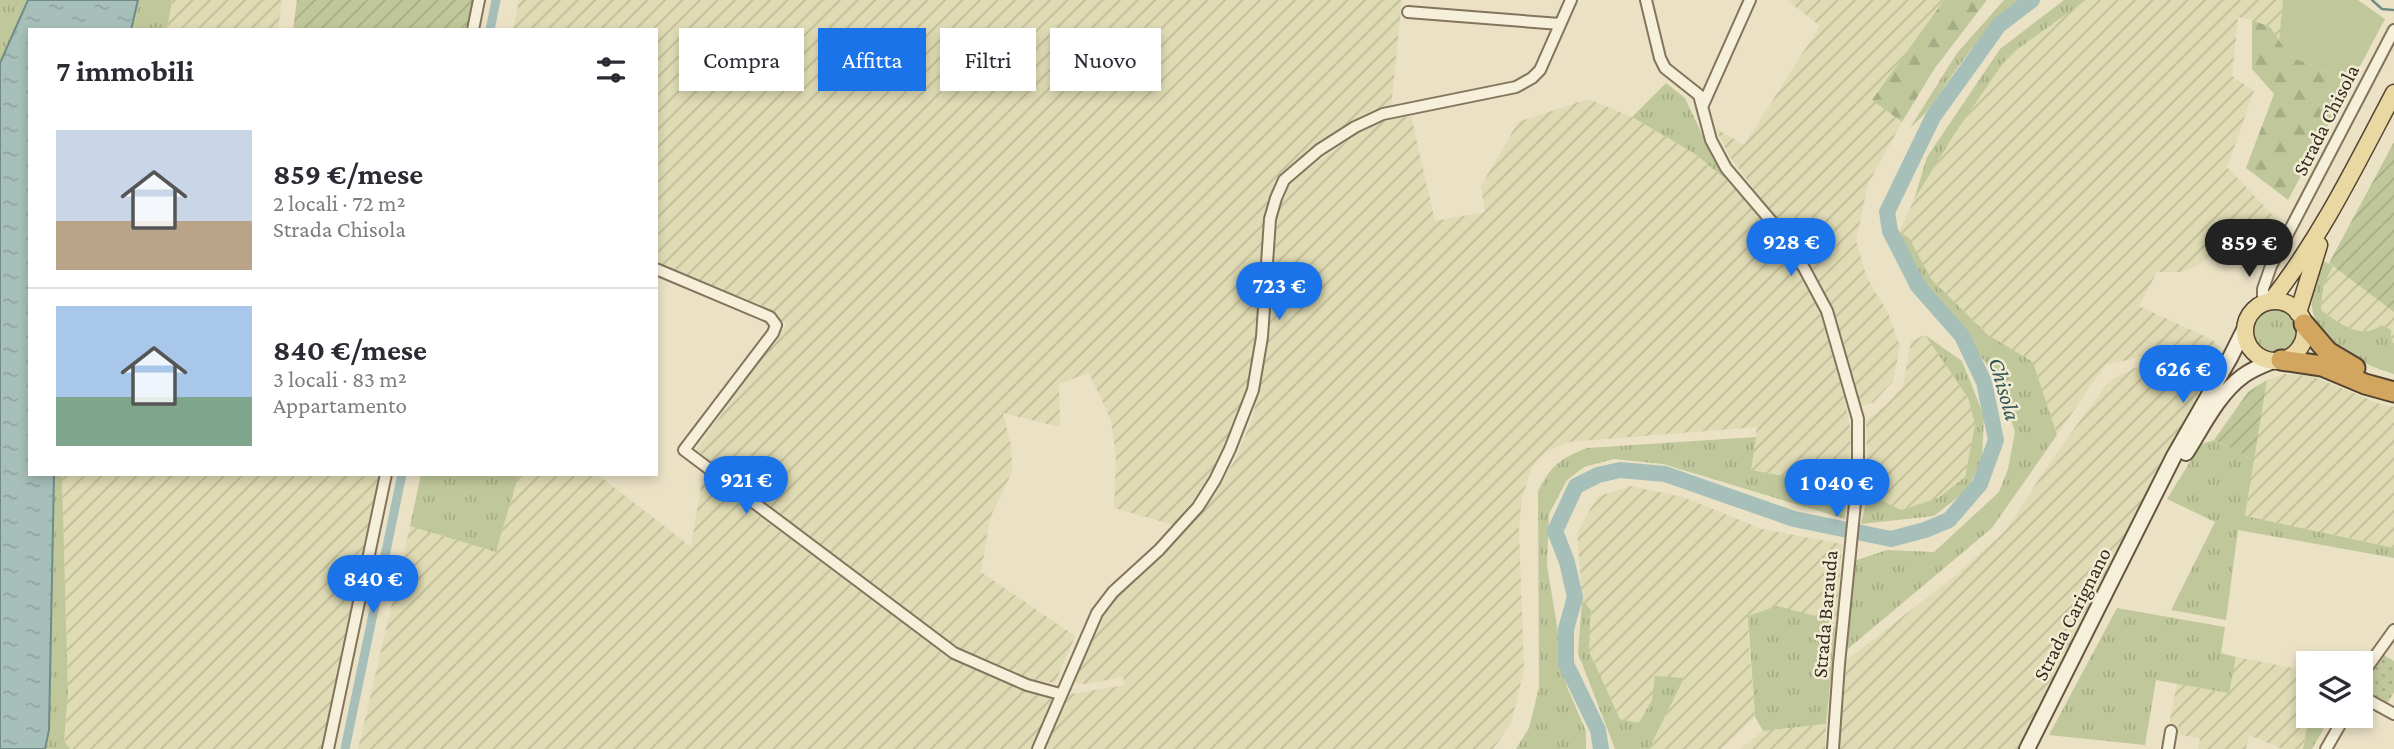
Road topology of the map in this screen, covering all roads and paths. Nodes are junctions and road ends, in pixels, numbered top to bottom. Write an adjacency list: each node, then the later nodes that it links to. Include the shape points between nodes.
1 (479, 0): 7 (street)
2 (1571, 0): 6 (street)
3 (1646, 0): 10 (street, Strada Barauda, via 1660,58 1699,95)
4 (1750, 0): 10 (street)
5 (1408, 12): 6 (street)
6 (1560, 24): 22 (street, via 1532,78 1516,87 1383,114 1319,149 1284,180 1270,219 1262,337 1253,390 1242,421 1198,507 1097,613)
7 (473, 28)
8 (2394, 30): 13 (street, Strada Chisola, via 2271,266 2263,289)
9 (2394, 93): 11 (main road)
10 (1703, 105): 29 (street, Strada Barauda, via 1711,140 1726,168 1778,229 1827,312 1858,419 1858,473)
11 (2327, 220): 13 (main road); 14 (main road)
12 (658, 270): 22 (street, via 770,317 776,325 684,450 954,653 1027,685)
13 (2267, 302): 14 (main road, via 2286,303); 15 (main road, via 2249,315)
14 (2301, 318): 16 (main road, via 2304,333 2297,350); 17 (highway, via 2336,358)
15 (2245, 328): 16 (main road, via 2251,349); 19 (main road)
16 (2277, 360): 17 (highway, via 2322,366 2365,384); 19 (main road, via 2242,376 2230,389)
17 (2393, 383)
18 (386, 476): 27 (street)
19 (2155, 498): 30 (main road, Strada Carignano)
20 (2394, 630): 21 (street)
21 (2373, 659)
22 (1060, 694): 28 (street)
23 (2373, 703): 24 (street)
24 (2394, 714)
25 (2338, 728): 32 (street)
26 (2171, 731): 31 (street)
27 (328, 749)
28 (1038, 749)
29 (1833, 749)
30 (2027, 749)
31 (2168, 749)
32 (2326, 749)

